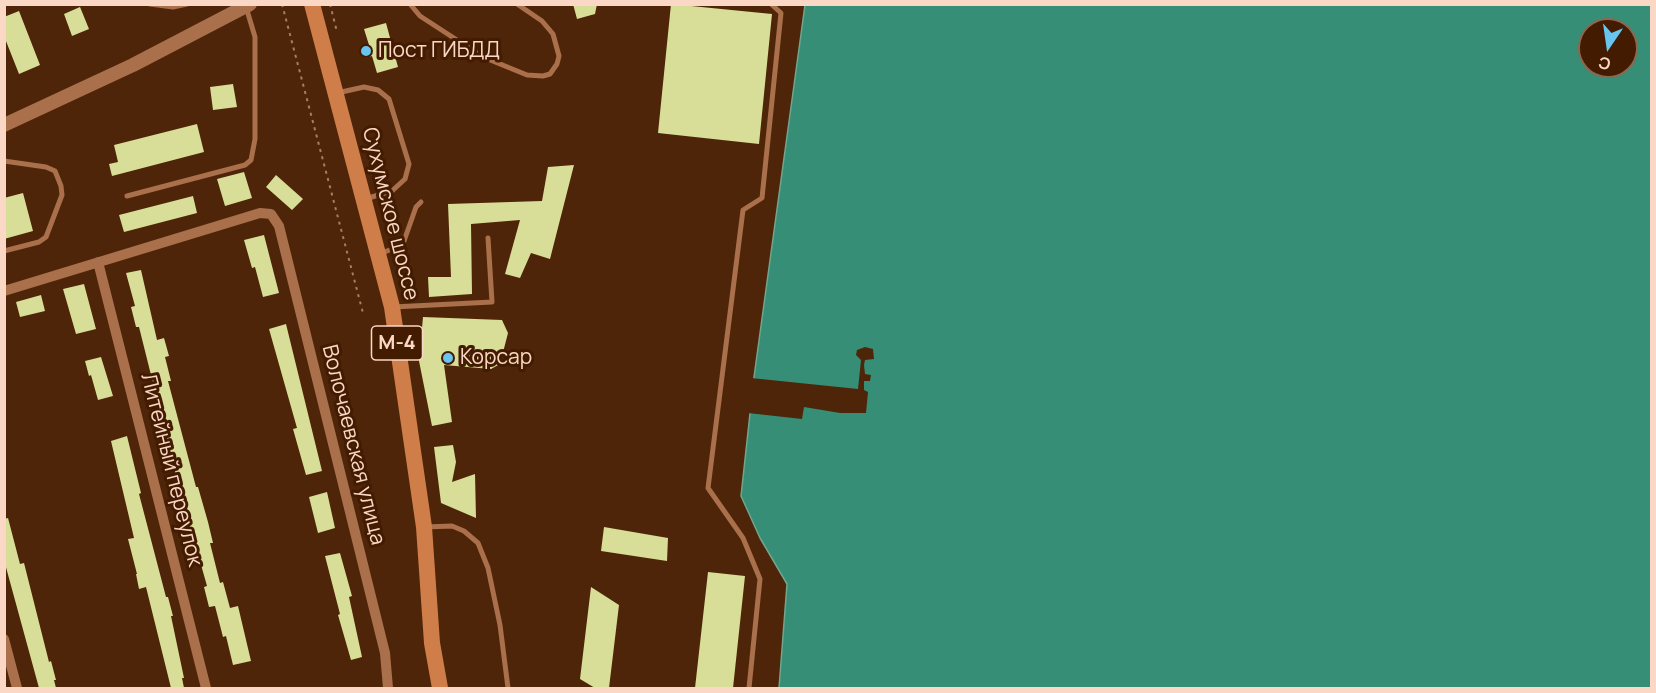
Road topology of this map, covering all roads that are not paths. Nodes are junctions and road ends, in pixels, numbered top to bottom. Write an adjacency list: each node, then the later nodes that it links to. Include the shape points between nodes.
1 (150, 4): 7 (lane)
2 (187, 4): 7 (lane)
3 (312, 4): 9 (highway, Сухумское шоссе / М-4)
4 (410, 4): 5 (lane, via 420,16 483,57 527,75 550,74 559,56 553,34)
5 (517, 4)
6 (771, 4): 28 (lane, via 781,13 762,198 743,210 708,488 743,538 760,579)
7 (161, 5)
8 (248, 6): 10 (street); 12 (lane, via 255,37 255,139 251,160 245,165)
9 (335, 94): 13 (highway, Сухумское шоссе / М-4); 13 (lane, via 364,87 378,90 389,99 409,164 405,179 392,191)
10 (4, 125)
11 (4, 161): 16 (lane, via 55,171 62,195 46,237)
12 (127, 196)
13 (363, 200): 17 (highway, Сухумское шоссе / М-4)
14 (421, 202): 17 (lane, via 404,242)
15 (488, 238): 20 (lane, via 492,302)
16 (4, 251)
17 (378, 255): 20 (highway, Сухумское шоссе / М-4)
18 (98, 262): 19 (street); 24 (street, Литейный переулок); 25 (street, Волочаевская улица, via 260,213 271,214 279,226 385,653)
19 (4, 291)
20 (392, 307): 21 (highway, Сухумское шоссе / М-4)
21 (423, 527): 26 (highway, Сухумское шоссе / М-4, via 432,644); 27 (lane, via 452,526 477,543 488,568)
22 (4, 639): 23 (street)
23 (17, 688)
24 (206, 688)
25 (388, 688)
26 (440, 688)
27 (508, 688)
28 (749, 688)

